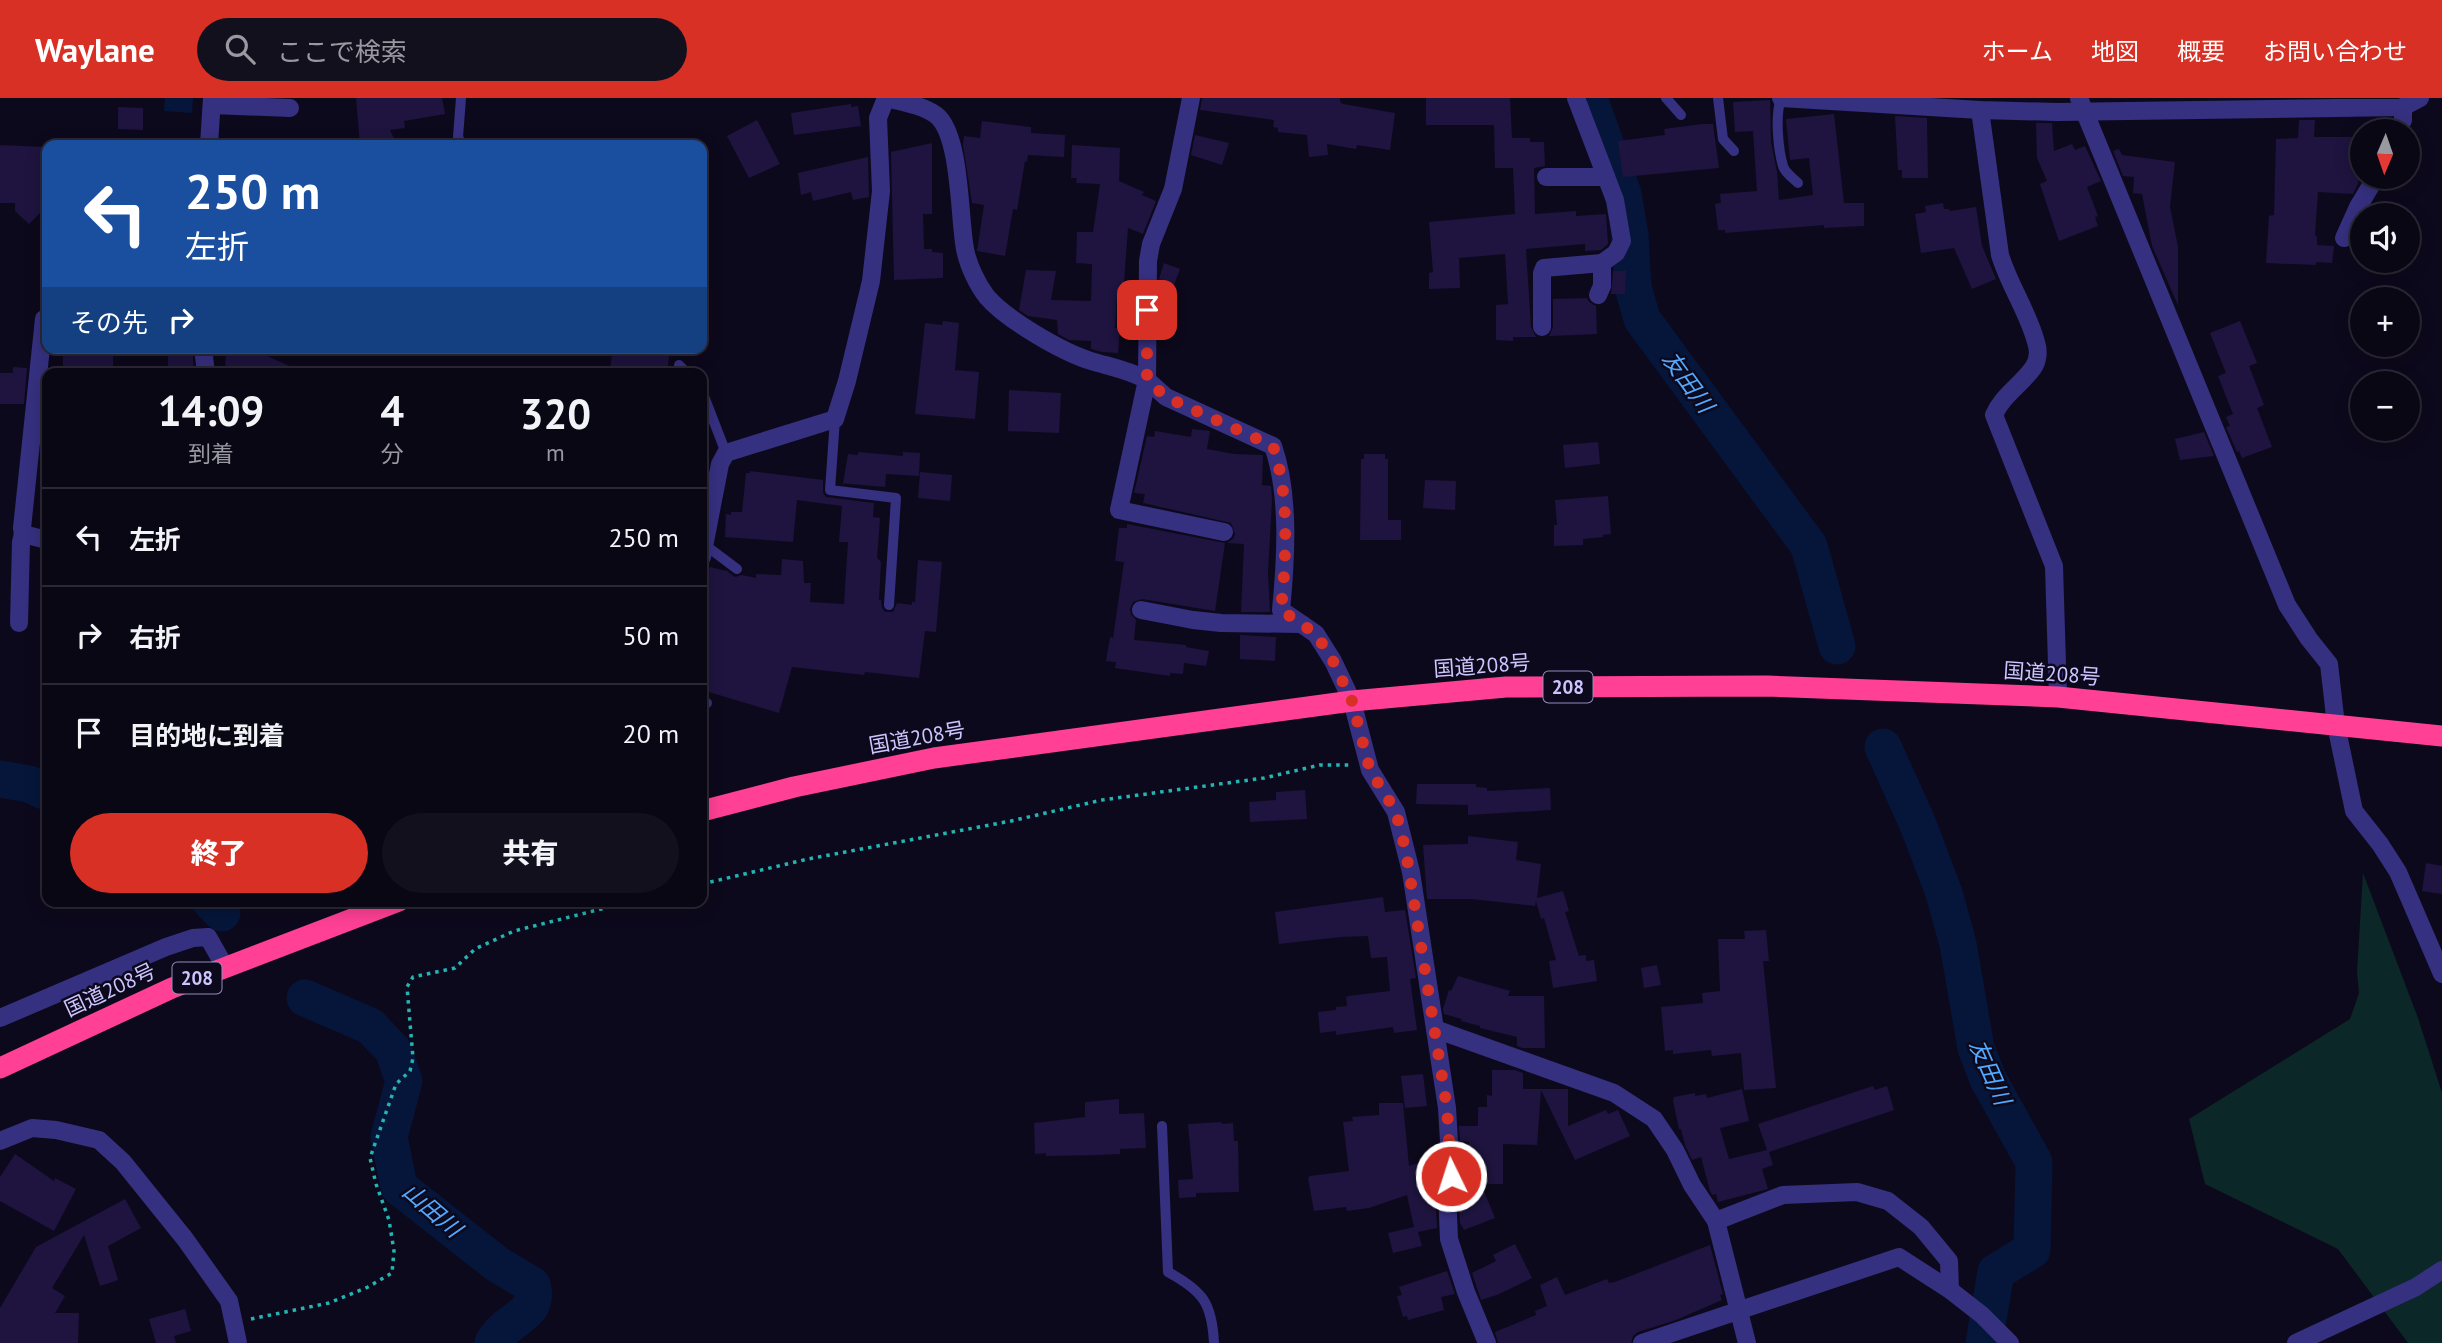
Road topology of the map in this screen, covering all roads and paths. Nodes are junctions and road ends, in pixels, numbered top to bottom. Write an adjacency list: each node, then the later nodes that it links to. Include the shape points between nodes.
1 (461, 98): 20 (lane)
2 (886, 98): 31 (street, via 924,108 946,128 965,250 987,297 1062,349); 33 (street, via 878,118 881,191 872,281)
3 (1191, 98): 31 (street, via 1173,189 1148,261)
4 (1576, 98): 23 (street)
5 (1666, 98): 17 (lane)
6 (1718, 98): 21 (lane, via 1723,139)
7 (1781, 98): 16 (street); 24 (lane, via 1778,129 1784,169)
8 (2420, 98): 14 (street)
9 (212, 102): 15 (street); 19 (street)
10 (2341, 102): 13 (street); 14 (street)
11 (2082, 104): 12 (street); 16 (street); 47 (street, via 2287,605 2329,664)
12 (2150, 104): 13 (street)
13 (2229, 104)
14 (2403, 107): 18 (street)
15 (290, 108)
16 (1980, 110): 45 (street, via 2000,255 2038,357 1994,415 2054,566)
17 (1681, 115)
18 (2403, 119)
19 (209, 140)
20 (460, 140)
21 (1734, 151)
22 (1546, 177): 23 (street)
23 (1606, 177): 27 (street, via 1622,241 1616,253)
24 (1798, 183)
25 (2369, 189): 26 (street)
26 (2344, 237)
27 (1602, 263): 28 (street); 29 (street, via 1544,268)
28 (1598, 295)
29 (1542, 327)
30 (42, 339): 37 (street)
31 (1147, 380): 36 (street, via 1119,510); 44 (street, via 1166,397 1273,446 1284,508 1281,610)
32 (707, 404): 34 (lane)
33 (835, 419): 34 (street); 41 (lane, via 830,490 897,498)
34 (726, 453): 35 (street, via 719,464)
35 (707, 529)
36 (1224, 532)
37 (23, 534): 38 (street); 43 (street)
38 (42, 539)
39 (707, 553): 40 (lane)
40 (737, 569)
41 (889, 606)
42 (1141, 610): 44 (street, via 1207,621)
43 (19, 623)
44 (1302, 624): 46 (street, via 1316,634)
45 (2058, 697): 46 (highway, 国道208号 / 208, via 1767,686 1506,687); 47 (highway, 国道208号 / 208)
46 (1352, 701): 49 (street); 50 (highway, 国道208号 / 208, via 934,758)
47 (2336, 725): 48 (highway, 国道208号 / 208); 55 (street, via 2354,811 2398,872)
48 (2442, 736)
49 (1368, 764): 51 (path, via 1320,765 1264,778 1102,800); 57 (street, via 1396,812 1411,872)
50 (707, 810)
51 (707, 883)
52 (383, 907): 54 (highway, 国道208号 / 208)
53 (609, 907): 65 (path, via 514,931 475,948 455,968 413,977 407,987 410,1071 396,1084 370,1158 389,1220 392,1273 329,1303)
54 (225, 967): 56 (street, via 208,937 193,938); 58 (highway, 国道208号 / 208)
55 (2442, 974)
56 (0, 1018)
57 (1435, 1029): 61 (street, via 1614,1093 1654,1119); 68 (street, via 1447,1108 1449,1239)
58 (0, 1068)
59 (1162, 1126): 67 (lane, via 1168,1272 1192,1285 1208,1305)
60 (0, 1141): 65 (street, via 32,1128 99,1140 123,1162 185,1239 229,1301)
61 (1716, 1221): 63 (street, via 1783,1195 1857,1192 1888,1201 1921,1227 1949,1261); 64 (street)
62 (2442, 1270): 72 (street, via 2416,1287)
63 (1951, 1290): 64 (street, via 1899,1256); 71 (street)
64 (1739, 1310): 69 (street); 70 (street)
65 (234, 1323): 66 (street)
66 (238, 1343)
67 (1214, 1343)
68 (1487, 1343)
69 (1642, 1343)
70 (1747, 1343)
71 (2010, 1343)
72 (2296, 1343)

